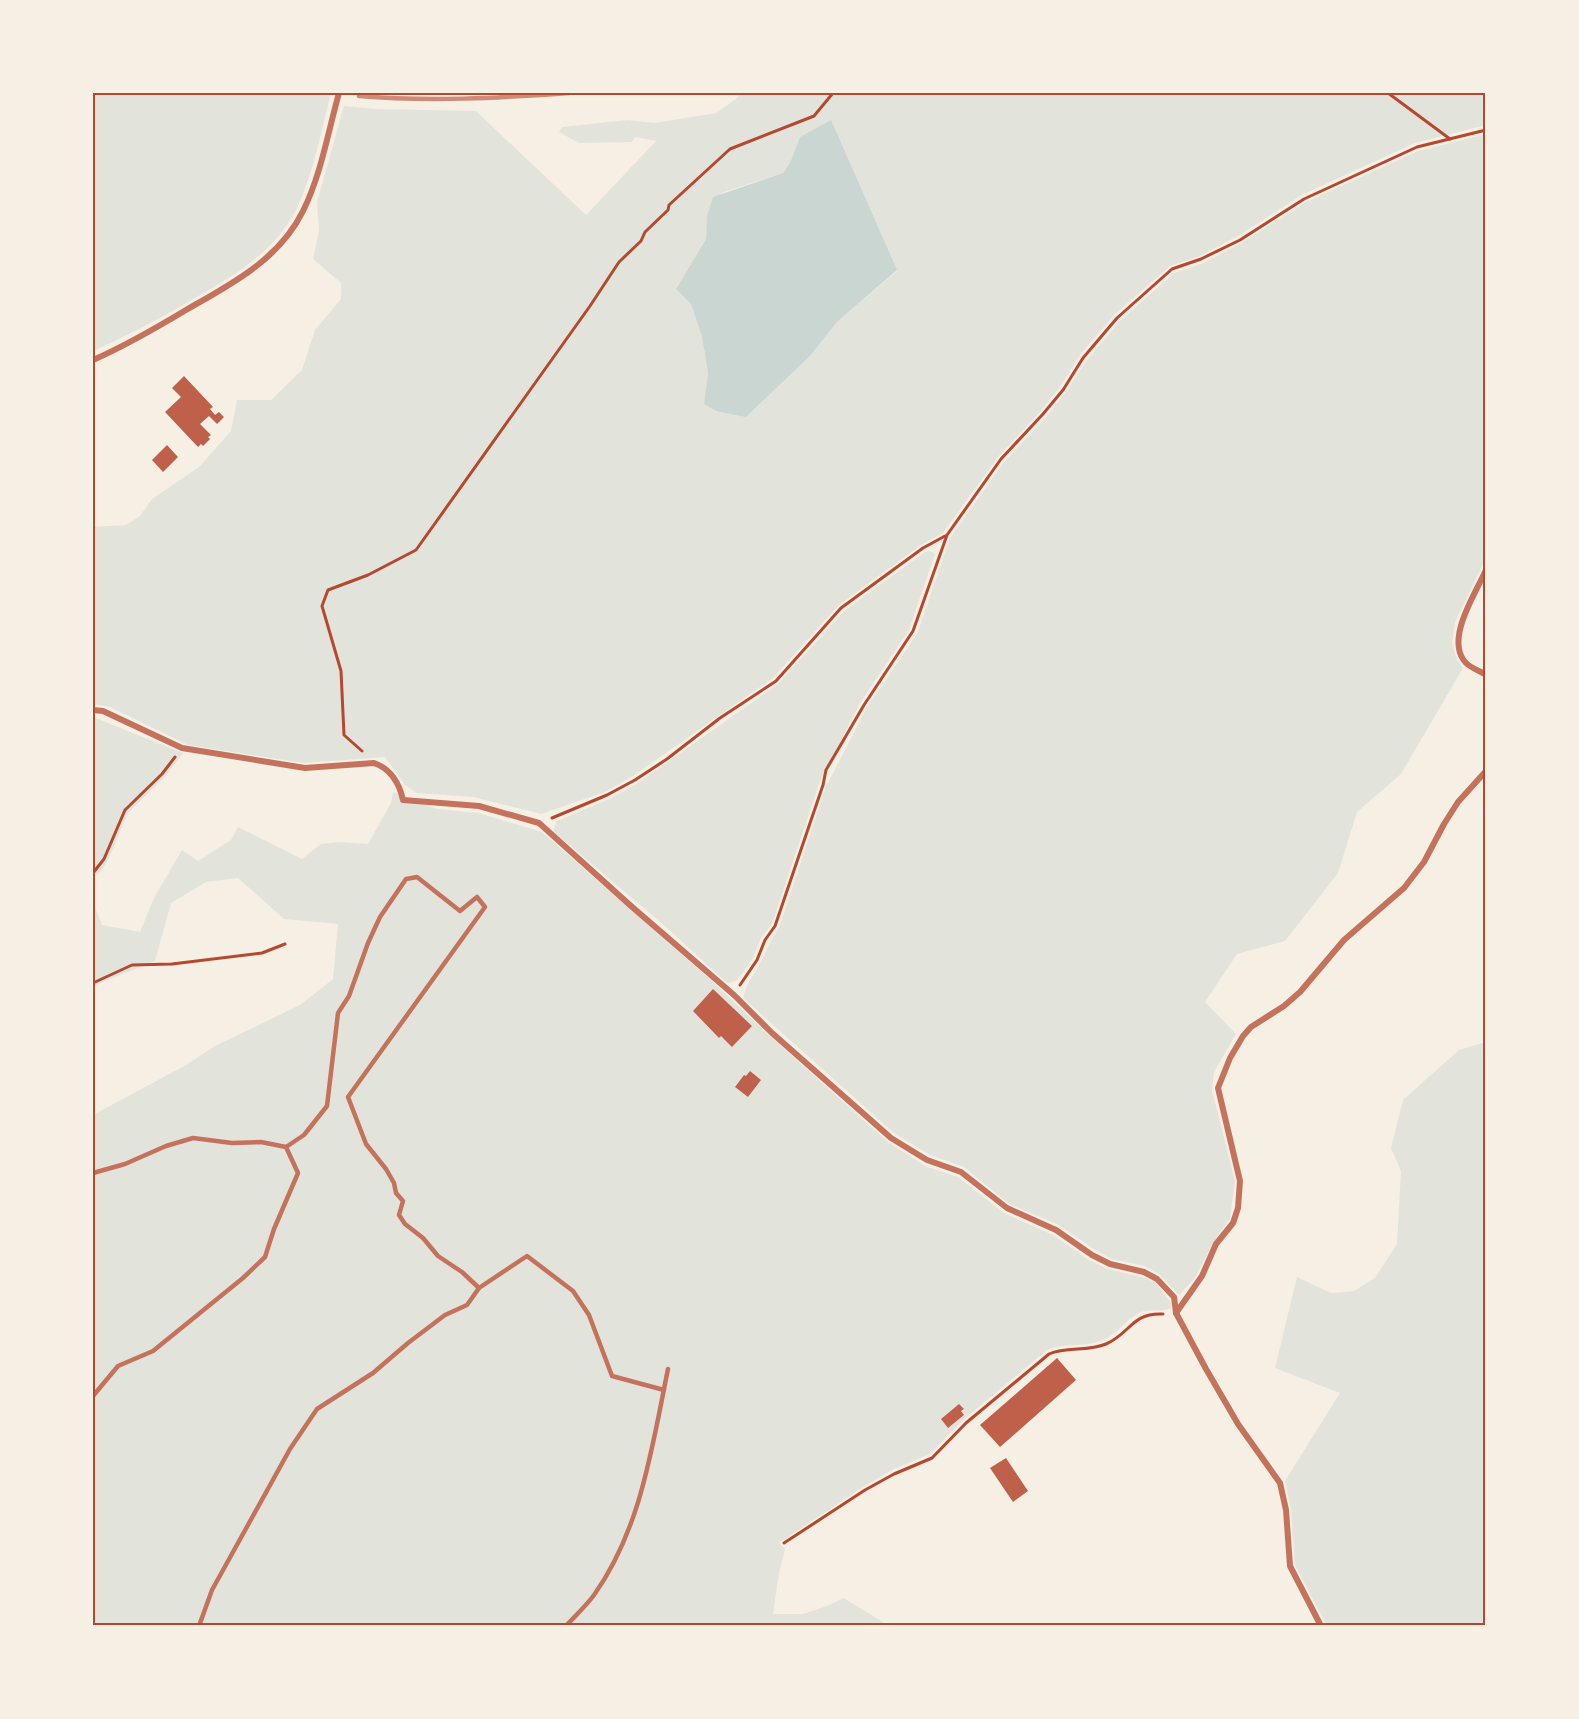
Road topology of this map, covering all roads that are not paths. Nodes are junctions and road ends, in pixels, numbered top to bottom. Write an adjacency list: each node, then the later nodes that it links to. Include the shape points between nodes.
1 (339, 93): 2 (street, via 313,189 291,231 268,257 209,297)
2 (93, 360)
3 (1486, 570): 4 (street, via 1461,624 1458,643 1466,664)
4 (1486, 675)
5 (93, 710): 10 (street, via 103,711 182,748 305,768 374,763 393,775 404,800 479,806 539,823 891,1138 927,1160 961,1172 1007,1208 1056,1230 1110,1264 1157,1279 1174,1297)
6 (1486, 771): 10 (street, via 1458,802 1424,862 1404,888 1344,940 1292,999 1251,1027 1230,1058 1218,1088 1240,1181 1238,1208 1202,1276)
7 (286, 1147): 8 (lane, via 193,1138); 9 (lane, via 304,1135 327,1106 338,1013 349,996 380,917 406,879 417,877 460,911 477,897 485,907 348,1097 366,1144 386,1169 403,1201 399,1215 438,1256); 13 (lane, via 298,1173 266,1257 153,1351 118,1366)
8 (93, 1173)
9 (478, 1288): 12 (lane, via 526,1256 573,1291 589,1315 612,1376); 14 (lane, via 467,1305 445,1315 373,1373 317,1409 290,1449 212,1590)
10 (1176, 1313): 16 (street, via 1238,1424 1280,1483 1290,1566)
11 (668, 1370): 12 (lane)
12 (664, 1390): 15 (lane, via 644,1483 621,1550 593,1596)
13 (93, 1396)
14 (199, 1626)
15 (566, 1626)
16 (1321, 1626)

